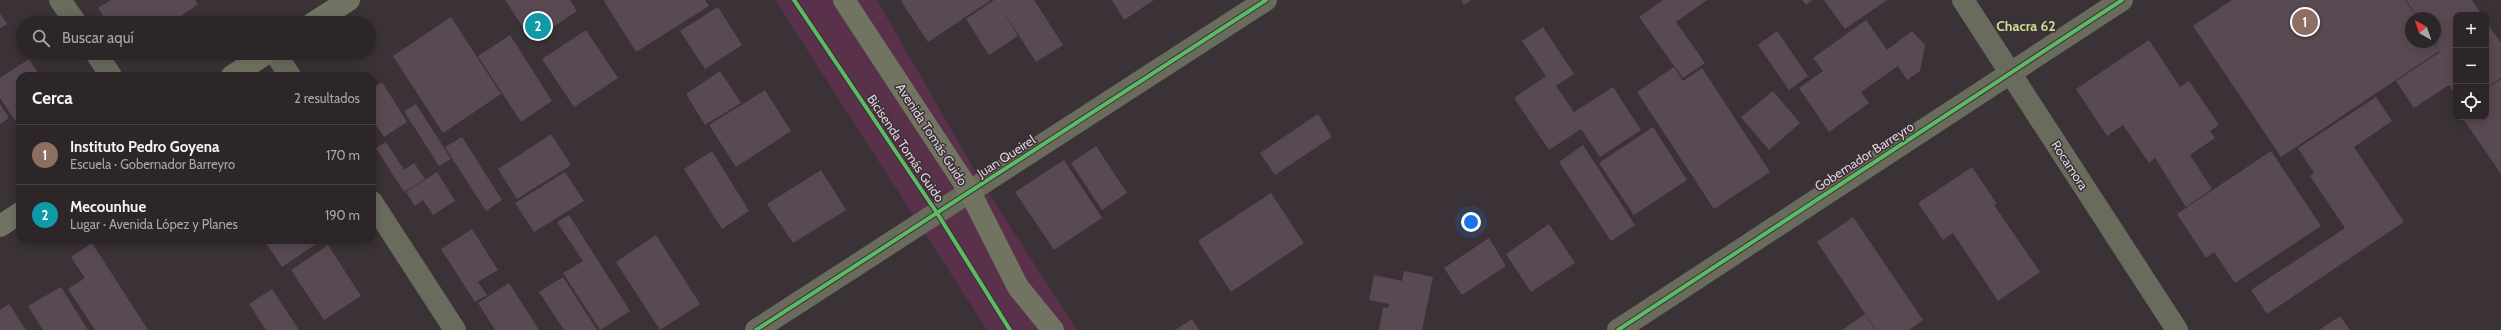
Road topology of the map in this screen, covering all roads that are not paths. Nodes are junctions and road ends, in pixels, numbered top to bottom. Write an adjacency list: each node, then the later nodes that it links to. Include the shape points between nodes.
1 (60, 0): 7 (street)
2 (349, 0): 8 (main road)
3 (844, 0): 16 (main road, Avenida Tomás Guido)
4 (1266, 0): 16 (street, Juan Queirel)
5 (1963, 0): 15 (street, Rocamora)
6 (2122, 0): 15 (street, Gobernador Barreyro)
7 (71, 16)
8 (324, 16)
9 (101, 60): 12 (street)
10 (256, 60): 13 (main road)
11 (280, 60): 14 (street)
12 (108, 72)
13 (238, 72)
14 (287, 72)
15 (2010, 72): 23 (street, Gobernador Barreyro); 24 (street, Rocamora)
16 (970, 192): 21 (street, Juan Queirel); 22 (main road, Avenida Tomás Guido, via 1018,287)
17 (376, 208): 20 (street)
18 (16, 216): 19 (main road)
19 (0, 226)
20 (454, 330)
21 (756, 330)
22 (1053, 330)
23 (1618, 330)
24 (2177, 330)

